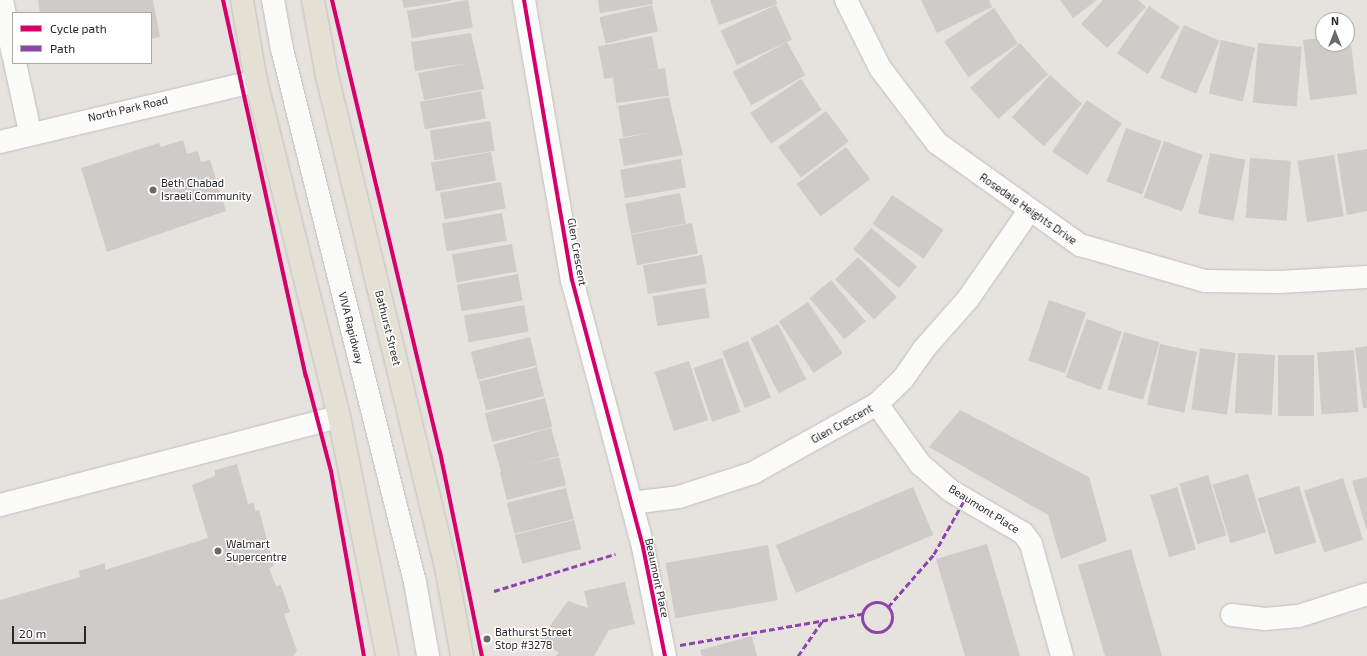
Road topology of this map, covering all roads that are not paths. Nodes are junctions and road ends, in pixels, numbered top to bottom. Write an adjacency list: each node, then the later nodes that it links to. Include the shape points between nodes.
1 (2, 0): 7 (street)
2 (242, 0): 9 (main road)
3 (273, 0): 21 (street, VIVA Rapidway, via 282,49 415,582)
4 (313, 0): 22 (main road, Bathurst Street, via 327,76 446,567)
5 (524, 0): 16 (street, Glen Crescent, via 572,280)
6 (846, 0): 12 (street, Rosedale Heights Drive, via 880,68 937,143)
7 (12, 50)
8 (15, 64): 10 (street)
9 (256, 81): 10 (street, North Park Road); 15 (main road)
10 (30, 132): 11 (street, North Park Road)
11 (0, 142)
12 (1028, 211): 13 (street, Rosedale Heights Drive, via 1080,245 1205,281 1279,282); 14 (street, Glen Crescent, via 968,299 922,350 904,379)
13 (1367, 277)
14 (877, 404): 16 (street, Glen Crescent, via 753,473 679,497); 24 (street, Beaumont Place, via 920,464 951,491 1023,533 1031,544)
15 (339, 417): 17 (street); 20 (main road)
16 (631, 503): 23 (street, Beaumont Place)
17 (0, 505)
18 (1367, 594): 19 (street, via 1299,616 1265,619)
19 (1232, 615)
20 (387, 656)
21 (428, 656)
22 (462, 656)
23 (664, 656)
24 (1062, 656)

